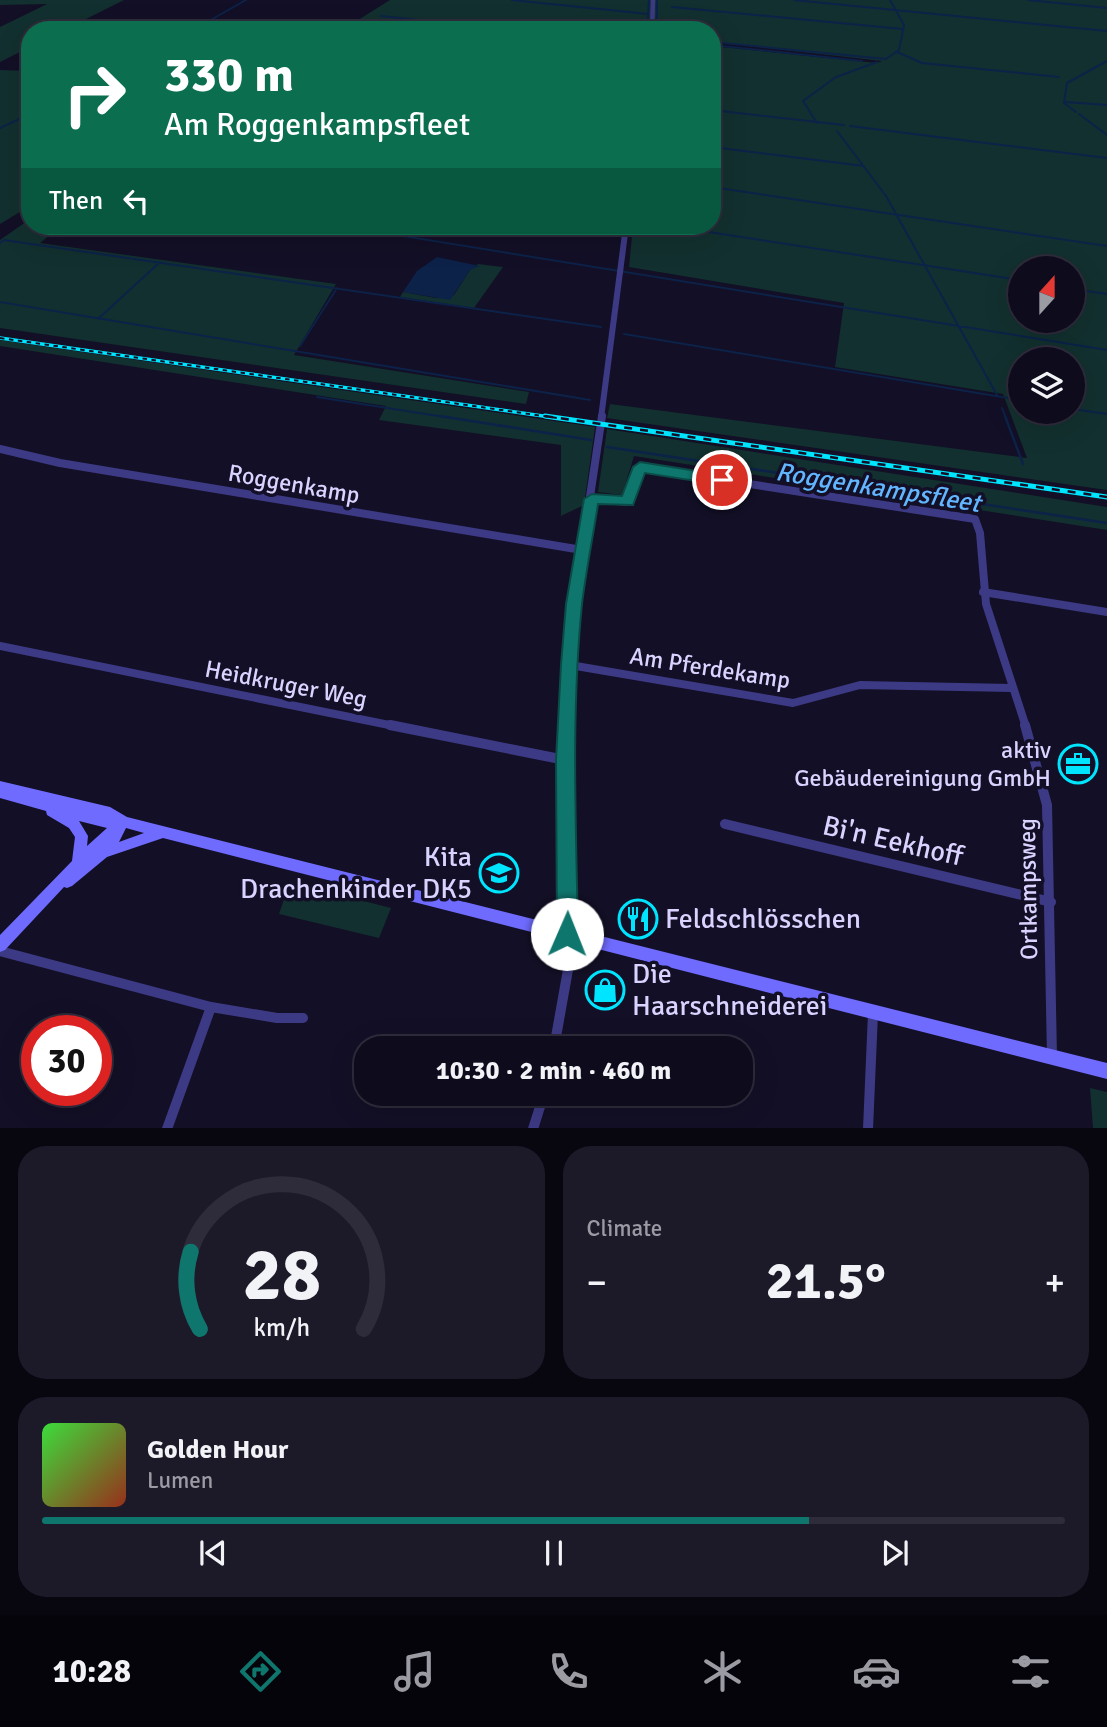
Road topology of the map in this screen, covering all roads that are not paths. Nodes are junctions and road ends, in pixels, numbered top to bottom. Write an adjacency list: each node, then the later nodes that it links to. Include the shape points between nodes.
1 (653, 0): 2 (street)
2 (652, 21)
3 (625, 235): 5 (street)
4 (0, 449): 6 (street, Roggenkamp, via 60,463)
5 (592, 499): 6 (street); 7 (street, Ortkampsweg, via 628,502 640,467 975,519)
6 (582, 550): 10 (street)
7 (983, 592): 8 (street); 11 (street, Ortkampsweg)
8 (1107, 612)
9 (0, 646): 12 (street, Heidkruger Weg)
10 (570, 665): 11 (street, Am Pferdekamp, via 793,704 860,685); 12 (street)
11 (1011, 688): 22 (street, Ortkampsweg, via 1031,739 1047,805)
12 (565, 760): 23 (street)
13 (0, 786): 16 (main road, via 110,813)
14 (0, 793): 15 (main road)
15 (47, 808): 16 (main road, via 108,823); 20 (main road, via 74,824 82,836)
16 (124, 822): 18 (main road); 19 (main road); 20 (main road)
17 (726, 824): 22 (street, Bi'n Eekhoff)
18 (162, 832): 19 (main road); 23 (main road)
19 (103, 855): 21 (main road)
20 (78, 863): 21 (main road)
21 (53, 892): 24 (main road)
22 (1051, 902): 30 (street, Ortkampsweg)
23 (567, 934): 27 (main road); 29 (street, via 571,953)
24 (0, 945)
25 (0, 951): 26 (street)
26 (211, 1007): 28 (street); 33 (street)
27 (873, 1013): 30 (main road); 35 (street)
28 (303, 1018)
29 (556, 1036)
30 (1052, 1060): 31 (main road)
31 (1107, 1071)
32 (540, 1106): 34 (street)
33 (167, 1128)
34 (533, 1128)
35 (868, 1128)

